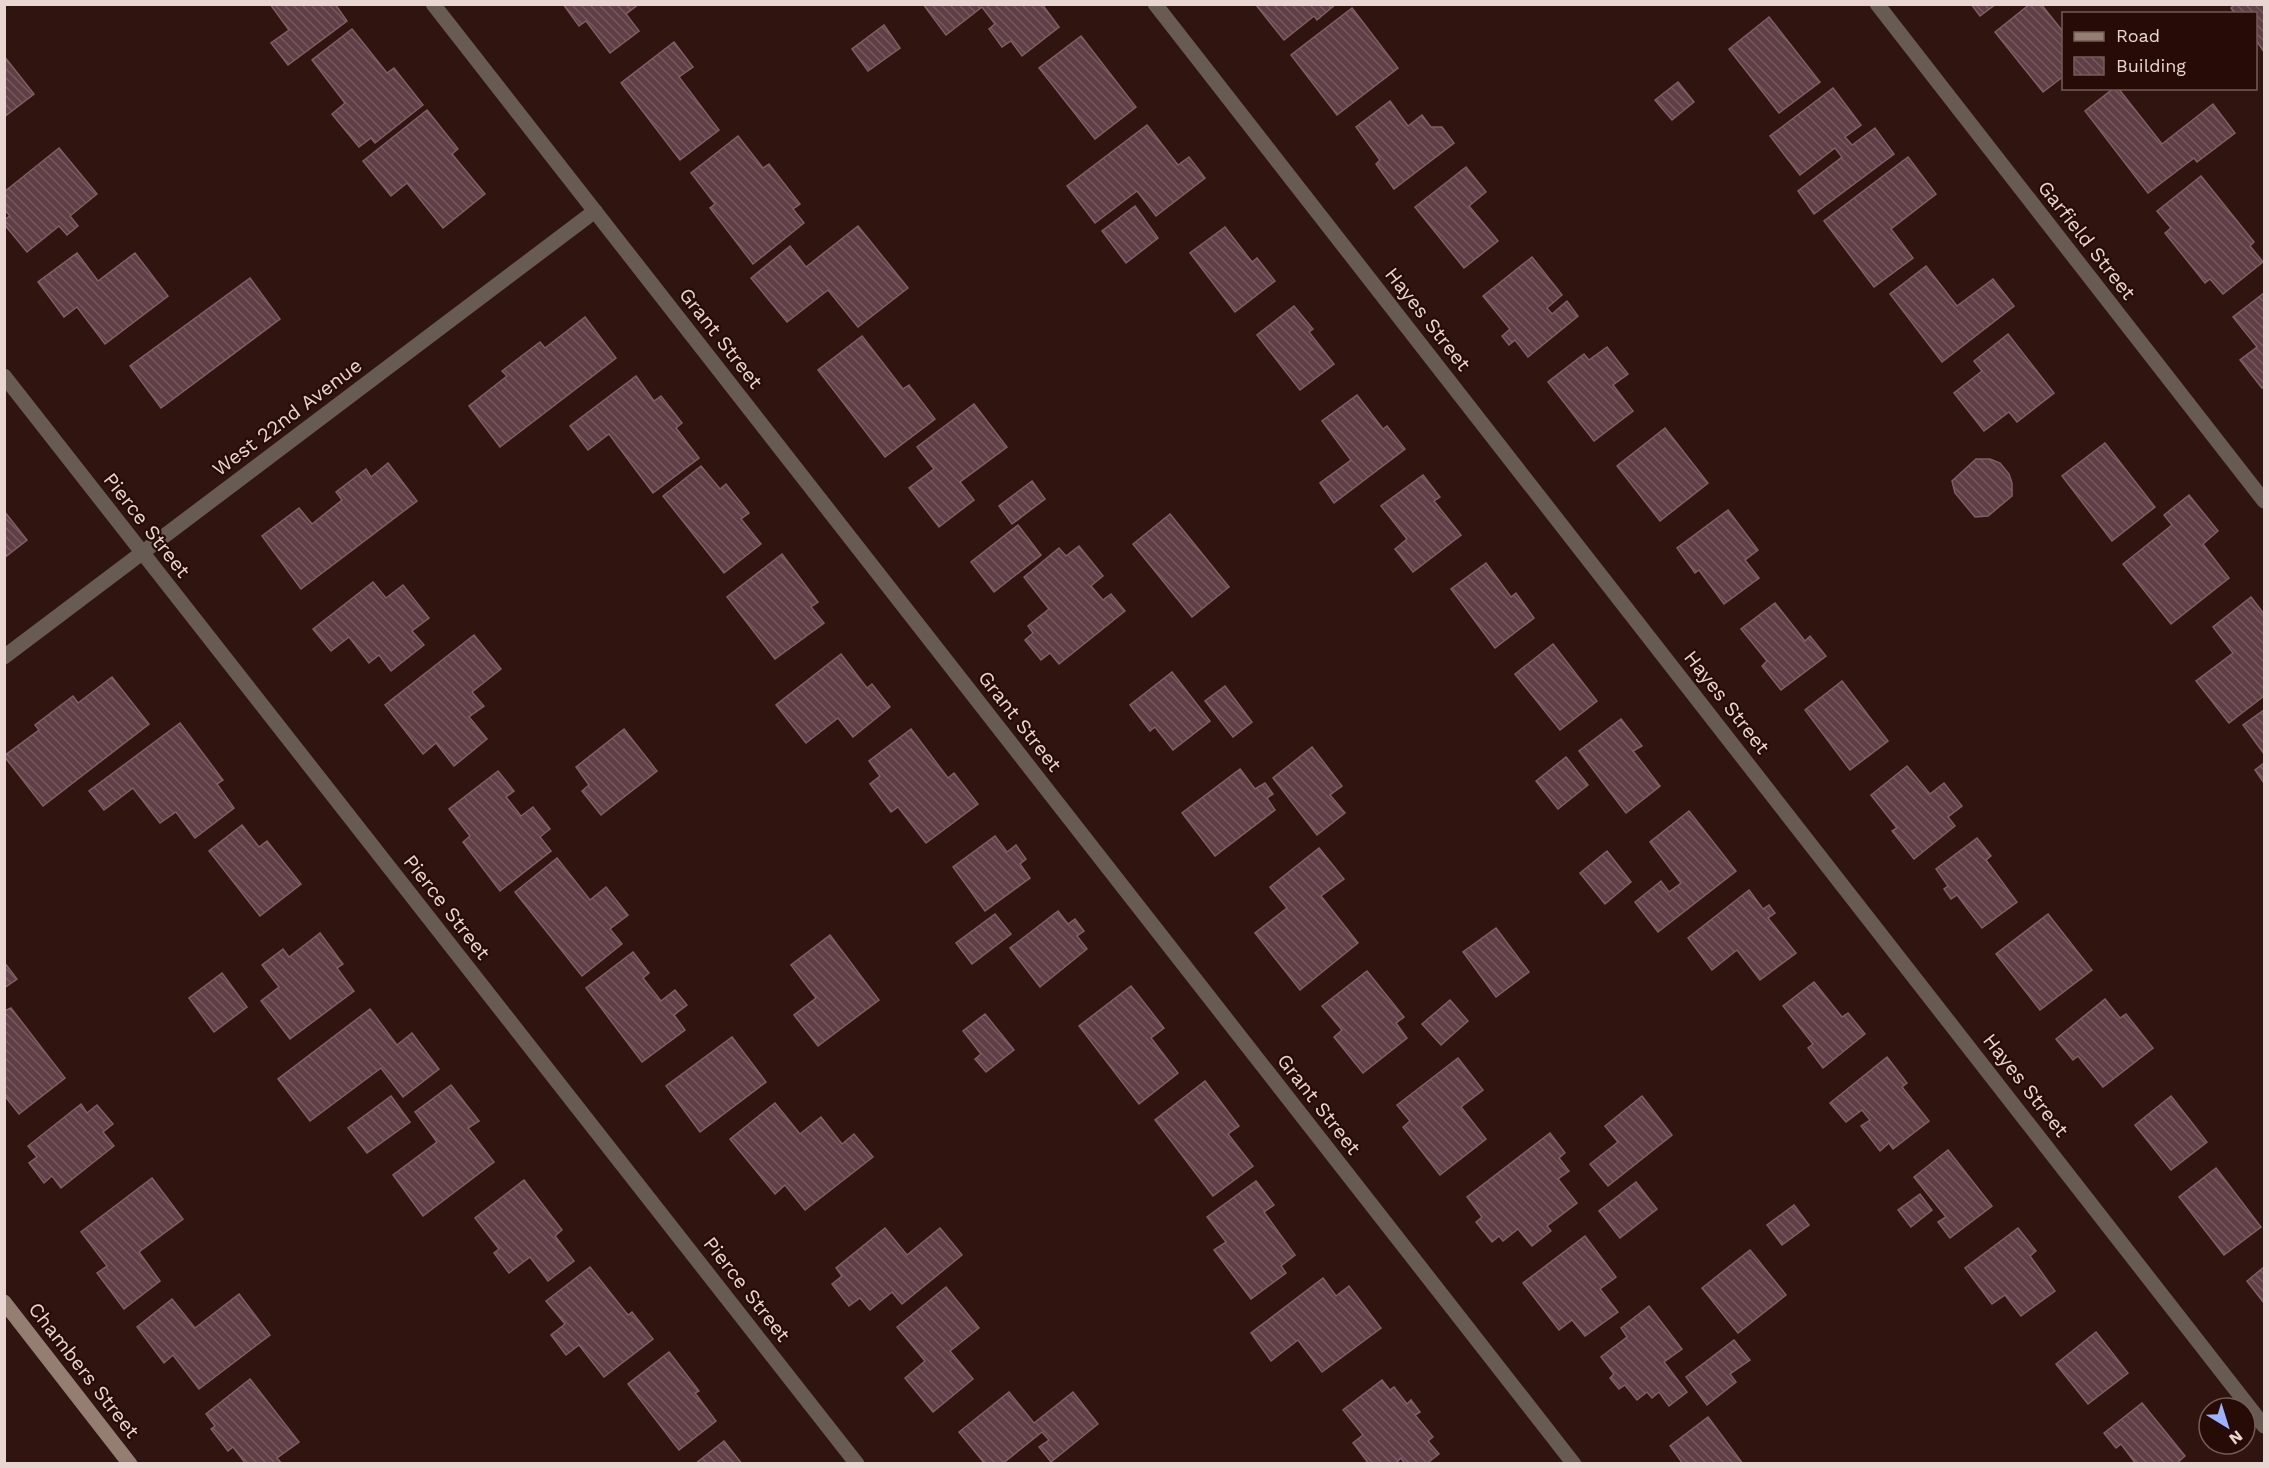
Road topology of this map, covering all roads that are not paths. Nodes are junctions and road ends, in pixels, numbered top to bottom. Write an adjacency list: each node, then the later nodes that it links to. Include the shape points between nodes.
1 (433, 4): 4 (street, Grant Street)
2 (1155, 4): 10 (street, Hayes Street)
3 (1877, 4): 6 (street, Garfield Street)
4 (595, 211): 7 (street, West 22nd Avenue); 13 (street, Grant Street)
5 (4, 376): 7 (street, Pierce Street)
6 (2265, 501)
7 (142, 553): 8 (street, West 22nd Avenue); 12 (street, Pierce Street)
8 (4, 657)
9 (4, 1302): 11 (main road, Chambers Street)
10 (2265, 1426)
11 (130, 1464)
12 (857, 1464)
13 (1574, 1464)

